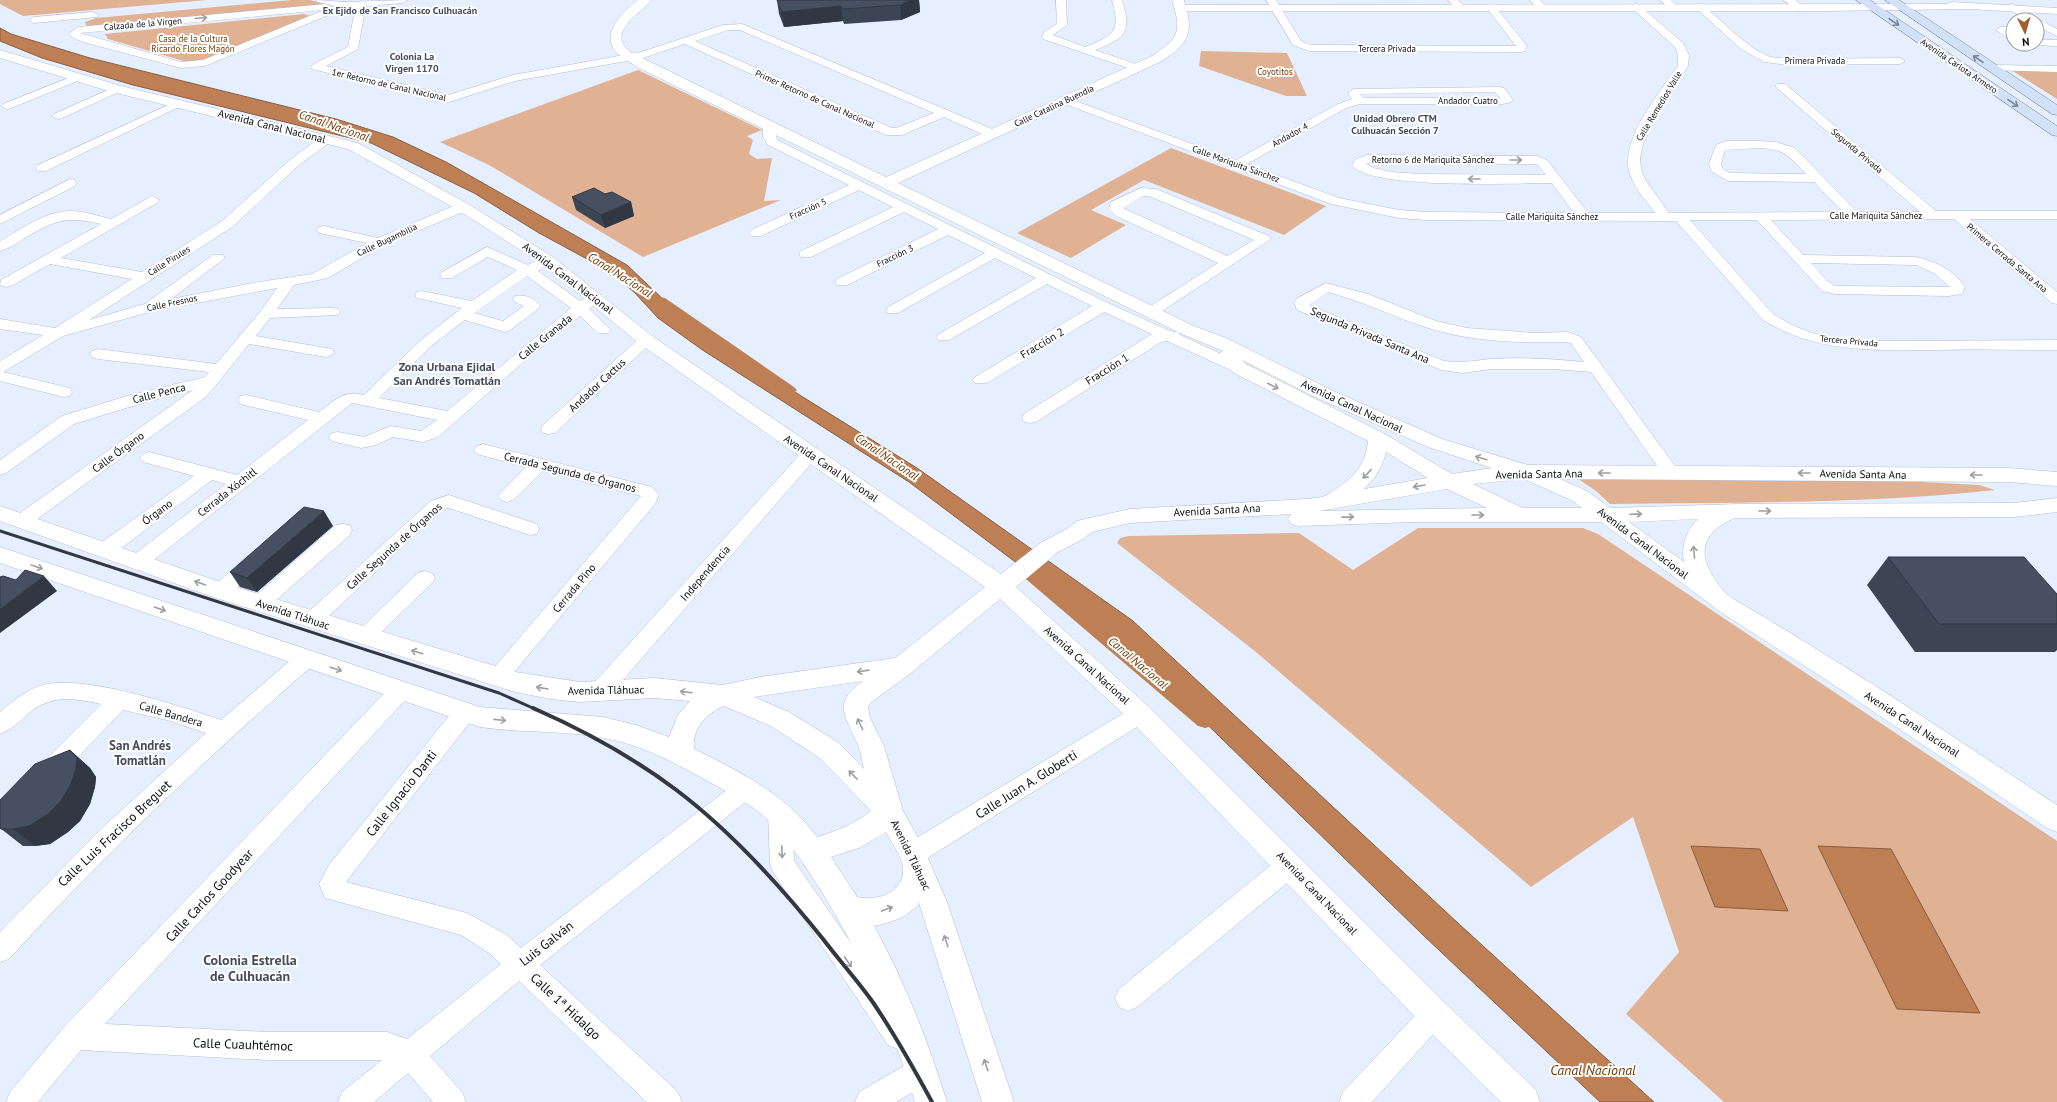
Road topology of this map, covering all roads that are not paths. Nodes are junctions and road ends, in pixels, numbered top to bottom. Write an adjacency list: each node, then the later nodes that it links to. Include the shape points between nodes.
1 (322, 0): 6 (street)
2 (402, 0): 6 (street, Calzada de la Virgen)
3 (645, 0): 30 (street, Avenida Canal Nacional, via 621,24 616,34 619,48)
4 (1061, 0): 28 (street, via 1062,25 1047,37)
5 (1117, 0): 28 (street, via 1122,24 1120,30 1111,39)
6 (352, 3): 23 (street, Calzada de la Virgen, one-way to 6); 23 (street, via 205,63 194,65 181,65 91,41 77,36 74,33); 30 (street, 1er Retorno de Canal Nacional, via 353,49 316,67 449,99 513,78)
7 (1538, 3): 15 (street); 16 (street)
8 (1180, 4): 9 (street); 32 (street, Calle Catalina Buendía, via 1186,30 1184,36 1162,55)
9 (1273, 4): 10 (street); 15 (street, Tercera Privada, via 1298,43 1309,48 1521,49 1522,46)
10 (1456, 4): 15 (street)
11 (1669, 4): 16 (street); 17 (street)
12 (1868, 4): 13 (street); 14 (street); 47 (main road, Avenida Carlota Armero, one-way to 47)
13 (1897, 4): 18 (street); 33 (main road, Avenida Carlota Armero, one-way to 13)
14 (1793, 5): 17 (street)
15 (1491, 7)
16 (1636, 7): 60 (street, Calle Remedios Valle, via 1679,45 1684,60 1683,66 1639,136 1633,153 1635,171)
17 (1700, 7): 31 (street, Primera Privada, via 1744,45 1772,60)
18 (2012, 7): 19 (street); 20 (street)
19 (2057, 11)
20 (2020, 12)
21 (34, 20): 23 (street, Calzada de la Virgen, via 97,15 85,18 79,23)
22 (2045, 27): 24 (street)
23 (78, 30)
24 (2054, 32)
25 (686, 41): 30 (street); 44 (street, via 727,27 742,27); 44 (street, Primer Retorno de Canal Nacional, via 890,132 898,132)
26 (2045, 43): 27 (street)
27 (2057, 43)
28 (1086, 50): 32 (street)
29 (0, 54): 35 (street, Avenida Canal Nacional)
30 (631, 58): 46 (street, Avenida Canal Nacional)
31 (1900, 61)
32 (1138, 68): 39 (street, Calle Catalina Buendía)
33 (1992, 68): 34 (street); 43 (main road, Avenida Carlota Armero)
34 (2057, 69)
35 (76, 78): 37 (street, Avenida Canal Nacional); 41 (street)
36 (1781, 86): 64 (street, Segunda Privada)
37 (118, 89): 40 (street, Avenida Canal Nacional); 45 (street)
38 (1356, 97): 38 (street, Andador Cuatro, via 1358,91 1493,89 1500,90 1507,100); 42 (street, Andador Cuatro)
39 (1066, 101): 48 (street, Calle Catalina Buendía); 50 (street, Calle Mariquita Sánchez)
40 (179, 103): 49 (street, Avenida Canal Nacional); 51 (street)
41 (7, 106)
42 (1342, 106): 50 (street, Andador 4)
43 (2057, 111)
44 (945, 113): 48 (street)
45 (58, 116)
46 (769, 127): 55 (street, Avenida Canal Nacional); 56 (street, Avenida Canal Nacional, via 772,142)
47 (2057, 132)
48 (993, 134): 55 (street, Calle Catalina Buendía)
49 (326, 139): 59 (street, Avenida Canal Nacional, via 353,146); 84 (street, Calle Pirules, via 294,162 227,224)
50 (1237, 164): 66 (street, Calle Mariquita Sánchez, via 1336,202 1399,214)
51 (42, 168)
52 (1816, 178): 52 (street, via 1791,152 1776,146 1726,145 1720,148 1715,164 1717,171 1728,177); 63 (street)
53 (1555, 179): 53 (street, Retorno 6 de Mariquita Sánchez, one-way to 53, via 1420,178 1370,172 1358,165 1367,160 1531,160 1543,163); 66 (street, Retorno 6 de Mariquita Sánchez)
54 (70, 182): 67 (street)
55 (886, 183): 98 (street, Avenida Canal Nacional)
56 (860, 186): 58 (street, Avenida Canal Nacional); 72 (street, Fracción 5)
57 (152, 200): 69 (street)
58 (904, 206): 70 (street, Avenida Canal Nacional); 76 (street)
59 (463, 207): 73 (street, Calle Bugambilia); 80 (street, Avenida Canal Nacional)
60 (1664, 215): 66 (street, Calle Mariquita Sánchez); 68 (street, Calle Mariquita Sánchez)
61 (2057, 215): 65 (street, Calle Mariquita Sánchez)
62 (1760, 216): 63 (street, Calle Mariquita Sánchez); 68 (street, Calle Mariquita Sánchez); 78 (street)
63 (1854, 216): 64 (street, Calle Mariquita Sánchez)
64 (1933, 216): 65 (street, Calle Mariquita Sánchez)
65 (1958, 216): 91 (street, Primera Cerrada Santa Ana)
66 (1584, 217)
67 (0, 220)
68 (1683, 221): 108 (street, Tercera Privada, via 1768,317 1780,326 1800,334 1828,341 1865,344)
69 (113, 223): 74 (street, via 72,214 62,215); 79 (street)
70 (949, 229): 75 (street, Avenida Canal Nacional); 87 (street, Fracción 3)
71 (324, 230): 73 (street)
72 (756, 233)
73 (379, 242): 86 (street, Calle Bugambilia, via 323,275)
74 (0, 247)
75 (996, 252): 85 (street, Avenida Canal Nacional); 96 (street)
76 (806, 254)
77 (218, 258): 94 (street)
78 (1799, 259): 78 (street, via 1822,284 1835,290 1948,292 1957,291 1958,287 1929,263)
79 (50, 260): 84 (street); 88 (street)
80 (547, 260): 82 (street); 92 (street, Avenida Canal Nacional)
81 (1228, 262): 81 (street, via 1264,239 1151,192 1141,192 1116,205 1116,209 1121,213); 98 (street)
82 (528, 270): 83 (street, via 487,251); 92 (street); 95 (street)
83 (447, 275)
84 (144, 277): 103 (street, Calle Pirules)
85 (1047, 278): 93 (street, Avenida Canal Nacional); 104 (street)
86 (289, 282): 94 (street, Calle Fresnos); 99 (street)
87 (842, 282)
88 (6, 283)
89 (422, 295): 95 (street)
90 (520, 299): 95 (street, via 533,306 505,327)
91 (2057, 300)
92 (588, 303): 101 (street); 107 (street, Avenida Canal Nacional); 120 (street, Calle Granada, via 522,355)
93 (1103, 306): 105 (street, Avenida Canal Nacional); 116 (street, Fracción 2)
94 (151, 307): 103 (street, Calle Fresnos)
95 (470, 310): 119 (street, via 426,343)
96 (894, 310)
97 (333, 312): 99 (street)
98 (1151, 312): 102 (street, Avenida Canal Nacional)
99 (266, 314): 106 (street)
100 (0, 324): 103 (street)
101 (603, 330)
102 (1191, 331): 105 (street, Fracción 1); 112 (street, Avenida Canal Nacional, via 1230,357); 126 (street, Avenida Canal Nacional, via 1220,342 1322,393)
103 (58, 333): 111 (street, Calle Pirules)
104 (944, 337)
105 (1168, 337): 112 (street, Avenida Canal Nacional); 121 (street, Fracción 1, via 1156,338)
106 (246, 339): 109 (street); 114 (street)
107 (646, 340): 123 (street, Andador Cactus); 128 (street, Avenida Canal Nacional)
108 (2057, 346)
109 (326, 352)
110 (98, 354): 114 (street)
111 (0, 368)
112 (1238, 368): 125 (street, Avenida Canal Nacional, one-way to 125)
113 (1595, 368): 113 (street, Segunda Privada Santa Ana, via 1554,364 1491,364 1463,368 1441,364 1328,319 1302,307 1300,302 1326,287 1431,324 1467,333 1535,338 1568,337 1576,340); 134 (street, Segunda Privada Santa Ana)
114 (217, 375): 132 (street, Calle Penca, via 68,420); 151 (street, Calle Órgano, via 174,412)
115 (0, 376): 117 (street)
116 (981, 380)
117 (64, 392)
118 (246, 400): 122 (street)
119 (367, 401): 120 (street); 122 (street, Cerrada Xóchitl, via 350,398)
120 (451, 417): 124 (street, via 428,436 391,431 374,441 362,444)
121 (1030, 418)
122 (319, 420): 139 (street, Cerrada Xóchitl)
123 (549, 429)
124 (338, 437)
125 (1378, 438): 138 (street, Avenida Canal Nacional); 142 (street, one-way to 142, via 1378,454 1372,468 1346,492)
126 (1435, 444): 133 (street, Avenida Canal Nacional, one-way to 126); 138 (street, via 1446,462)
127 (483, 450): 130 (street, Cerrada Segunda de Órganos)
128 (810, 454): 160 (street, Avenida Canal Nacional, via 981,570); 170 (street, Independencia)
129 (149, 458): 135 (street)
130 (539, 464): 140 (street); 141 (street, Cerrada Segunda de Órganos, via 646,491 650,495)
131 (2057, 467): 136 (street, Avenida Santa Ana, via 2035,468)
132 (0, 469)
133 (1527, 472): 134 (street, Avenida Santa Ana, one-way to 133); 138 (street, Avenida Santa Ana); 150 (street, Avenida Canal Nacional, via 1580,496)
134 (1671, 473): 136 (street, Avenida Santa Ana, one-way to 134)
135 (210, 474): 139 (street); 155 (street, Órgano)
136 (2009, 475): 137 (street, Avenida Santa Ana)
137 (2057, 479)
138 (1448, 481): 142 (street, Avenida Santa Ana, one-way to 142); 148 (street, via 1444,499 1427,512); 149 (street, Avenida Canal Nacional)
139 (240, 482): 158 (street, Cerrada Xóchitl)
140 (507, 496)
141 (649, 500): 168 (street, Cerrada Pino)
142 (1328, 502): 154 (street, Avenida Santa Ana, via 1306,506 1130,516 1086,526)
143 (2057, 505): 144 (street, Avenida Santa Ana)
144 (2014, 510): 145 (street, Avenida Santa Ana, one-way to 144); 146 (street, Avenida Santa Ana)
145 (1739, 511): 150 (street, Avenida Santa Ana, one-way to 145); 163 (street, one-way to 145, via 1701,574 1696,563 1694,543 1696,535 1708,522 1727,513)
146 (2057, 512)
147 (0, 513): 151 (street, Avenida Tláhuac)
148 (1414, 515): 149 (street, Avenida Santa Ana, one-way to 149); 154 (street, Avenida Santa Ana, one-way to 148, via 1090,535 1159,525)
149 (1522, 515): 150 (street, Avenida Santa Ana)
150 (1604, 515): 163 (street, Avenida Canal Nacional)
151 (23, 520): 155 (street, Avenida Tláhuac)
152 (530, 528): 164 (street, Calle Segunda de Órganos, via 449,501 443,502)
153 (343, 530): 162 (street)
154 (1075, 534): 160 (street, Avenida Santa Ana, via 1050,547)
155 (105, 550): 158 (street, Avenida Tláhuac)
156 (266, 551): 161 (street)
157 (0, 555): 166 (street, one-way to 166)
158 (138, 562): 161 (street, Avenida Tláhuac, one-way to 158)
159 (425, 578): 165 (street)
160 (1005, 582): 167 (street, Avenida Santa Ana); 174 (street, Avenida Canal Nacional)
161 (221, 591): 162 (street, Avenida Tláhuac)
162 (260, 603): 164 (street, Avenida Tláhuac)
163 (1730, 607): 182 (street, Avenida Canal Nacional, via 1834,672)
164 (312, 620): 165 (street, Avenida Tláhuac)
165 (365, 636): 168 (street, Avenida Tláhuac, one-way to 165)
166 (306, 659): 169 (street, one-way to 169); 176 (street, Calle Luis Fracisco Breguet)
167 (902, 666): 171 (street, one-way to 171, via 758,686); 181 (street, Avenida Santa Ana, one-way to 167, via 871,746 857,718 855,707 862,696)
168 (499, 676): 170 (street, Avenida Tláhuac, one-way to 168, via 550,689)
169 (401, 690): 173 (street); 192 (street, Calle Carlos Goodyear)
170 (600, 691): 171 (street, Avenida Tláhuac, one-way to 170, via 654,688)
171 (724, 695): 177 (street, via 702,706 686,723 680,739); 181 (street, Avenida Tláhuac, one-way to 171, via 830,751 780,719)
172 (119, 700): 175 (street, Calle Bandera, via 60,690 44,693 26,703); 176 (street, Calle Bandera, via 168,711); 178 (street)
173 (465, 712): 177 (street, one-way to 177, via 498,720 553,721 604,727 639,737); 186 (street, Calle Ignacio Danti)
174 (1140, 714): 184 (street, Calle Juan A. Globerti); 185 (street, Avenida Canal Nacional)
175 (0, 725)
176 (224, 730): 188 (street, Calle Luis Fracisco Breguet, via 51,893)
177 (682, 755): 179 (street)
178 (38, 784)
179 (745, 789): 180 (street); 189 (street, Luis Galván)
180 (780, 813): 183 (street); 194 (street, one-way to 194, via 782,864)
181 (890, 813): 183 (street, via 867,830 849,839); 184 (street, Avenida Tláhuac)
182 (2057, 820)
183 (811, 852): 187 (street)
184 (915, 860): 187 (street, one-way to 184, via 872,913 897,906 913,888 917,877); 201 (street, Avenida Tláhuac, one-way to 184, via 933,902)
185 (1290, 865): 190 (street); 191 (street, Avenida Canal Nacional)
186 (338, 873): 189 (street, Calle 1ª Hidalgo, via 331,884 334,890 467,925 498,944)
187 (849, 908): 194 (street, via 895,1000)
188 (0, 950)
189 (520, 963): 193 (street, Luis Galván); 198 (street, Calle 1ª Hidalgo)
190 (1128, 998)
191 (1434, 1014): 202 (street); 203 (street, Avenida Canal Nacional)
192 (75, 1036): 193 (street, Calle Cuauhtémoc, via 267,1046 387,1046); 195 (street, Calle Carlos Goodyear)
193 (410, 1054): 196 (street, Luis Galván); 197 (street)
194 (922, 1070): 199 (street); 200 (street)
195 (20, 1102)
196 (352, 1102)
197 (452, 1102)
198 (668, 1102)
199 (869, 1102)
200 (931, 1102)
201 (998, 1102)
202 (1353, 1102)
203 (1524, 1102)

